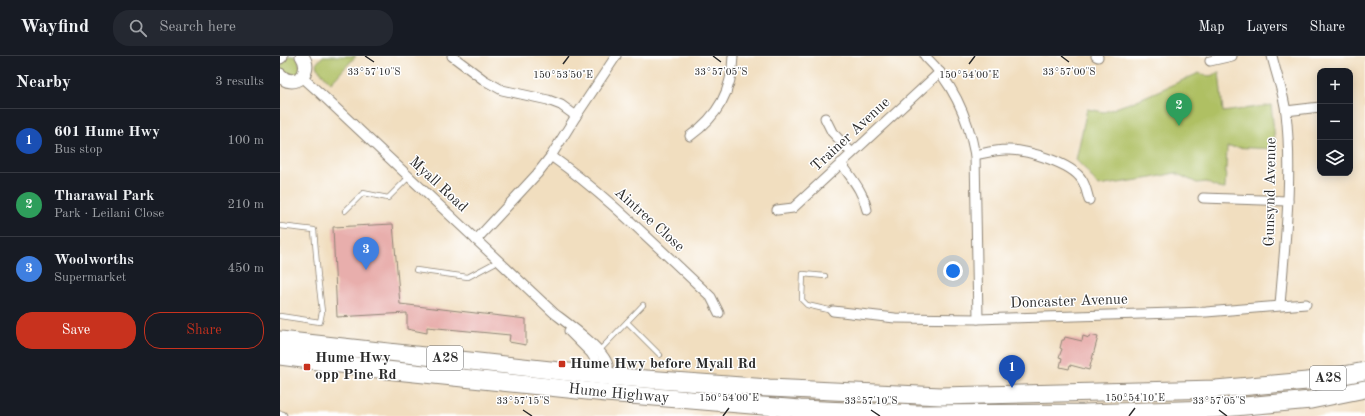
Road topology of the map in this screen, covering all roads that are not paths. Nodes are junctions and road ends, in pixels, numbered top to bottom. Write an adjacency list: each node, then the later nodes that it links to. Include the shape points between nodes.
1 (302, 56): 11 (street, via 306,68)
2 (452, 56): 14 (street, via 502,90 548,100 561,105)
3 (616, 56): 14 (street)
4 (734, 56): 16 (street, via 724,99 703,127)
5 (1232, 56): 8 (street)
6 (1272, 56): 13 (street, Gunsynd Avenue)
7 (930, 58): 9 (street)
8 (1210, 61)
9 (940, 72): 17 (street, Trainer Avenue); 18 (street, via 960,104)
10 (280, 77): 11 (street, via 292,81)
11 (302, 77): 21 (street, Myall Road)
12 (1317, 107): 13 (street)
13 (1286, 111): 24 (street, Gunsynd Avenue)
14 (576, 116): 19 (street)
15 (825, 118): 17 (street, via 832,132)
16 (690, 136)
17 (852, 153): 20 (street, Trainer Avenue)
18 (975, 155): 23 (street, via 1006,150 1025,152 1063,164 1082,180); 40 (street)
19 (551, 156): 29 (street); 38 (street, Aintree Close, via 614,206 711,297)
20 (841, 163): 25 (street, Trainer Avenue, via 794,208); 26 (street, via 861,192)
21 (409, 177): 27 (lane, via 388,198 363,193); 29 (street, Myall Road)
22 (1203, 198): 24 (street)
23 (1089, 200)
24 (1288, 201): 35 (street, Gunsynd Avenue)
25 (777, 210)
26 (866, 210)
27 (345, 211)
28 (280, 226): 39 (lane, via 314,230 322,312 320,322)
29 (476, 240): 30 (street, Myall Road)
30 (498, 260): 31 (lane, via 468,277); 37 (street, Myall Road)
31 (416, 270)
32 (825, 276): 36 (lane, via 803,274 801,296 807,305)
33 (1306, 304): 35 (street, Doncaster Avenue)
34 (643, 305): 41 (lane)
35 (1280, 305): 40 (street, Doncaster Avenue, via 1206,312)
36 (833, 311): 40 (street, Doncaster Avenue, via 895,318)
37 (554, 313): 43 (street, Myall Road); 47 (street, Myall Road, via 566,329 591,353)
38 (719, 313)
39 (280, 316)
40 (978, 319)
41 (626, 322): 43 (lane); 44 (lane)
42 (280, 340): 47 (highway, Hume Highway / A28)
43 (599, 350): 47 (street, Myall Road, via 608,364)
44 (660, 355)
45 (280, 356): 49 (highway, Hume Highway / A28)
46 (1365, 370): 47 (highway, Hume Highway / A28, via 1318,380 1216,389 941,396 769,388)
47 (605, 376): 49 (street, Myall Road)
48 (1365, 389): 49 (highway, Hume Highway / A28, via 1311,400 1212,409 925,414 800,409)
49 (606, 393)

